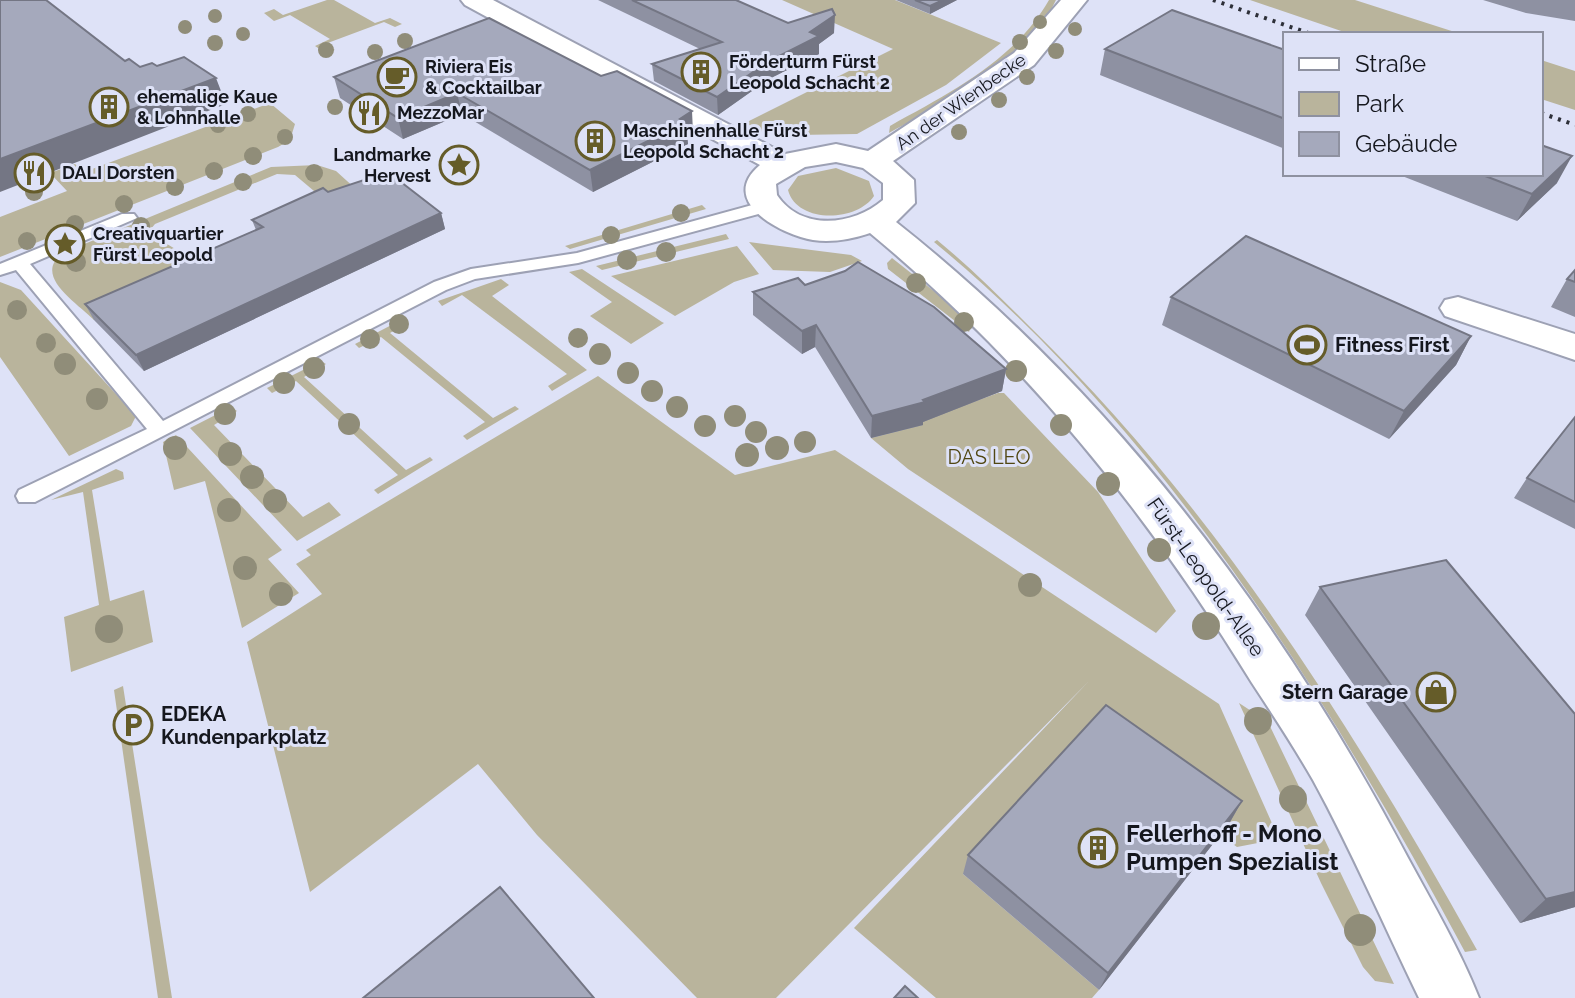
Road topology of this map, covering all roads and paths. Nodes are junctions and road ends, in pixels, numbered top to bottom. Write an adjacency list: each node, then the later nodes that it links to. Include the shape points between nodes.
1 (474, 0): 4 (street)
2 (1074, 0): 3 (street, An der Wienbecke, via 1024,59)
3 (873, 161): 4 (street, via 816,154); 7 (street, via 898,180 901,191 899,203)
4 (781, 164): 5 (street, via 761,186)
5 (767, 206): 7 (street, via 807,228 831,231); 12 (lane, via 573,260 471,274)
6 (128, 218): 8 (lane)
7 (876, 222): 14 (street, Fürst-Leopold-Allee, via 992,317 1058,385 1151,496 1330,764)
8 (19, 262): 9 (lane); 12 (lane)
9 (0, 270)
10 (1458, 308): 11 (street)
11 (1575, 348)
12 (159, 430): 13 (lane)
13 (27, 496)
14 (1450, 998)

